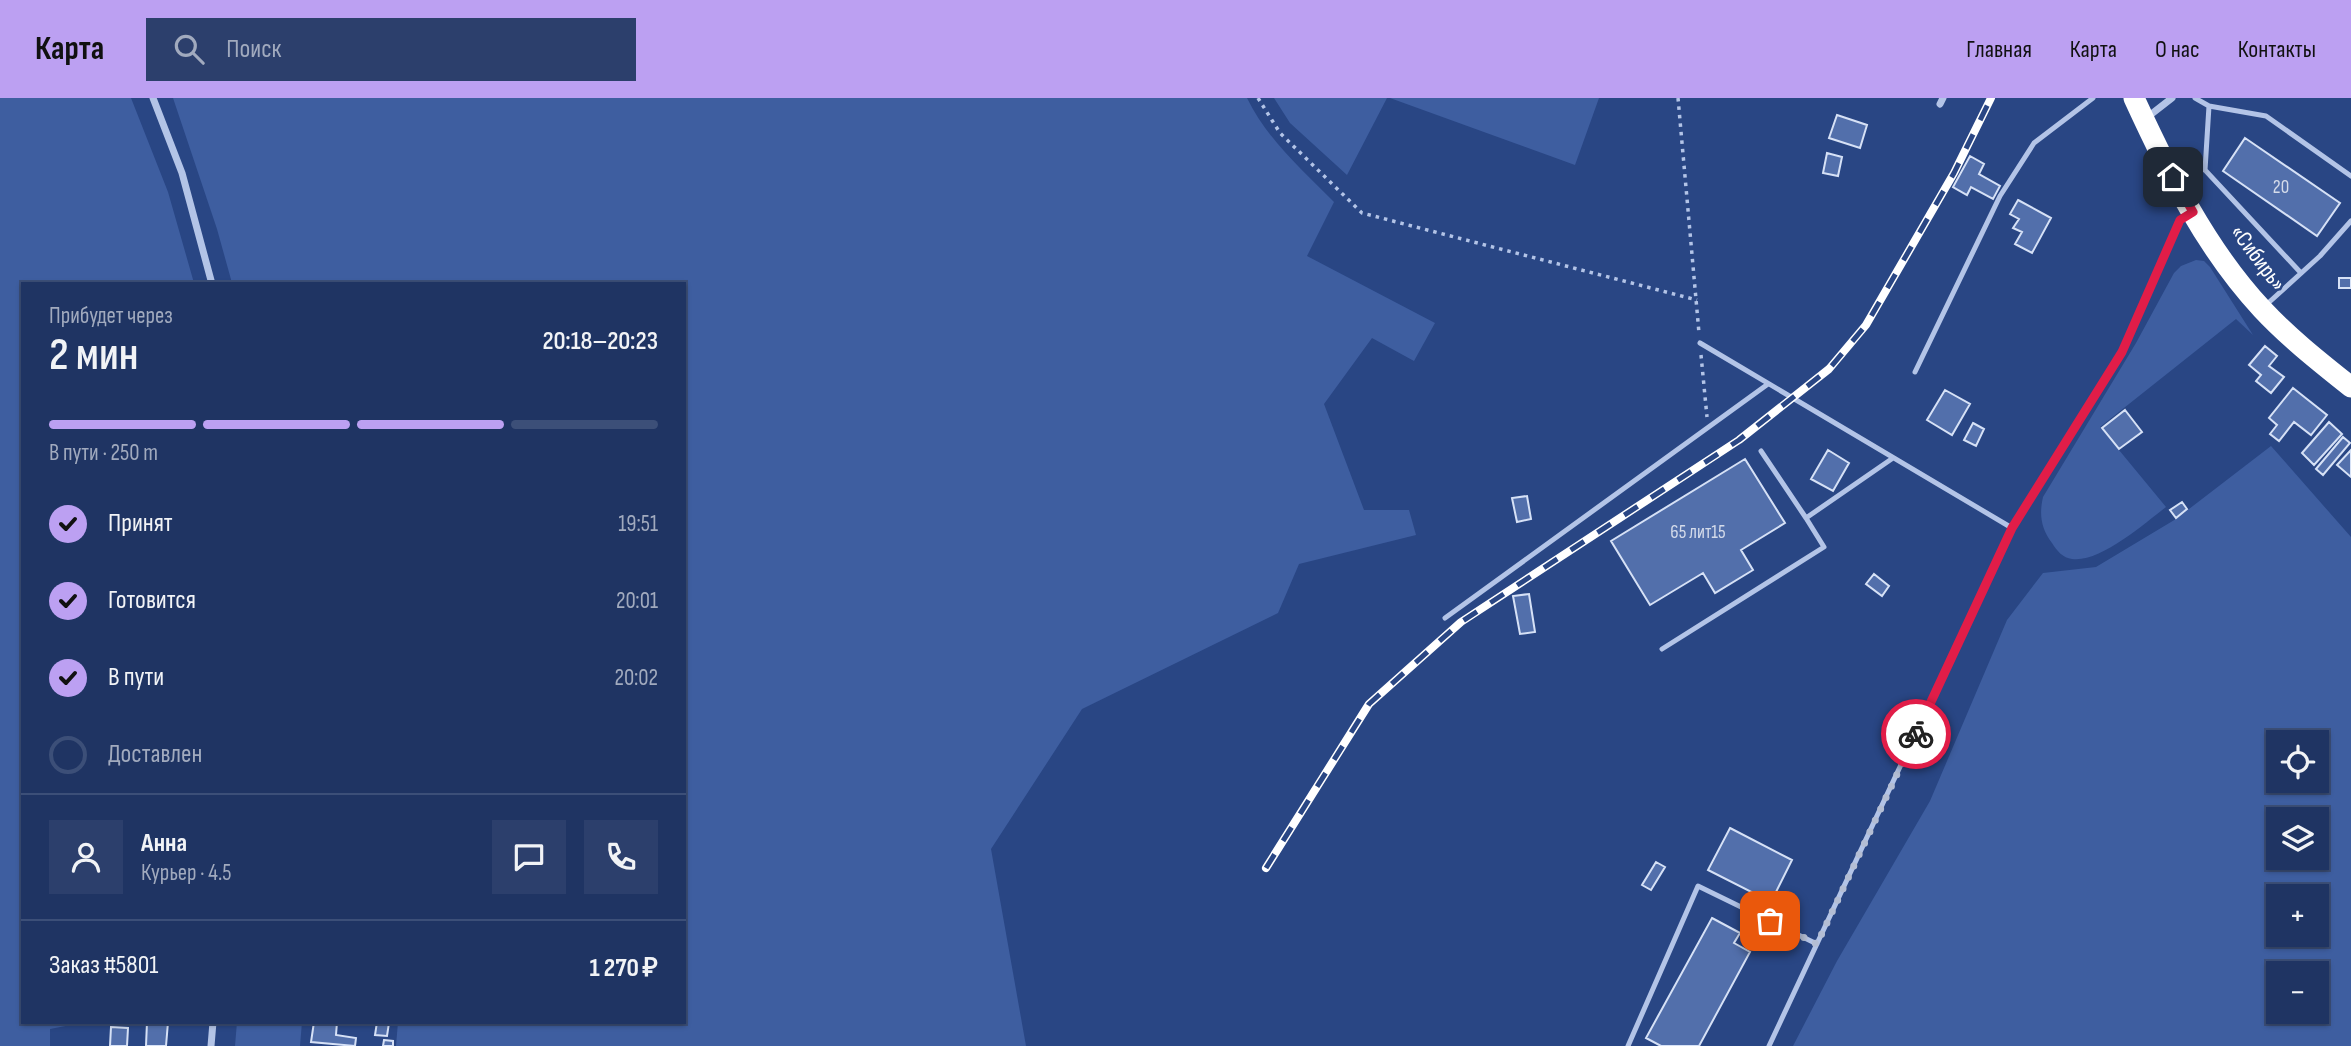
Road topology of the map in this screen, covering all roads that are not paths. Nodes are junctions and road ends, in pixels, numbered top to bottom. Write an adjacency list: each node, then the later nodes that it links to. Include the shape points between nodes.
1 (153, 98): 14 (street, via 182,173)
2 (2093, 98): 17 (lane, via 2034,143 2000,196)
3 (2134, 98): 7 (highway, «Сибирь»)
4 (2172, 98): 7 (street)
5 (2195, 98): 6 (lane)
6 (2209, 106): 9 (lane); 10 (lane, via 2266,116)
7 (2144, 119): 8 (highway, «Сибирь»)
8 (2165, 162): 9 (lane); 11 (highway, «Сибирь»)
9 (2205, 170): 13 (lane)
10 (2351, 176)
11 (2193, 212): 15 (highway, «Сибирь»); 23 (lane, via 2180,220 2122,352)
12 (2351, 221): 13 (lane)
13 (2301, 273): 15 (lane)
14 (211, 282)
15 (2261, 309): 19 (highway, «Сибирь»)
16 (1700, 343): 18 (lane)
17 (1915, 372)
18 (1768, 384): 21 (lane); 24 (lane)
19 (2351, 387)
20 (1761, 451): 22 (lane)
21 (1893, 458): 22 (lane); 23 (lane)
22 (1806, 519): 25 (lane, via 1824,547)
23 (2012, 528): 26 (lane)
24 (1445, 618)
25 (1662, 649)
26 (1817, 944): 29 (lane, via 1698,886); 30 (lane)
27 (213, 1024): 28 (street)
28 (211, 1046)
29 (1628, 1046)
30 (1769, 1046)

